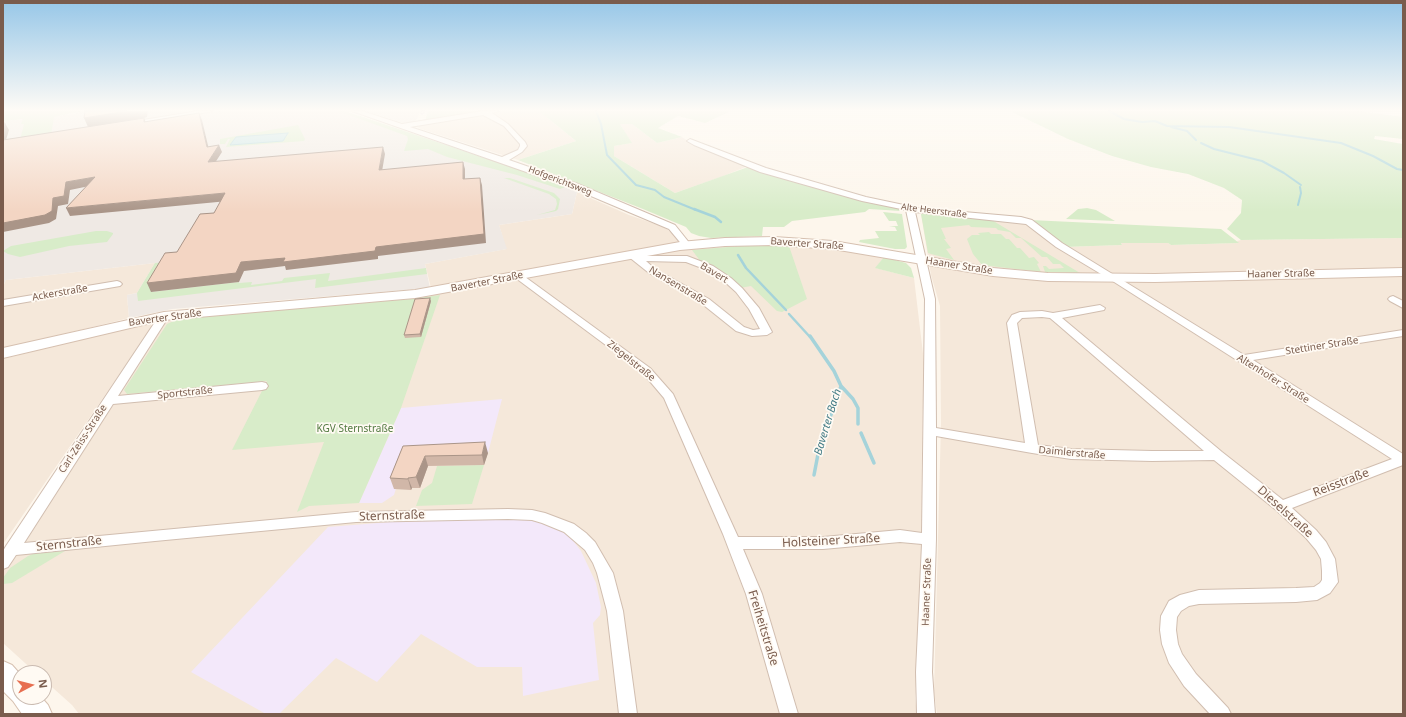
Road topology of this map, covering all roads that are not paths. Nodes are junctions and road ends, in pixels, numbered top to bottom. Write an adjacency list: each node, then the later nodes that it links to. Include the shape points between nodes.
1 (456, 144): 4 (street, Hofgerichtsweg)
2 (523, 144): 4 (street, via 520,151)
3 (697, 144): 5 (street, Alte Heerstraße, via 776,174)
4 (503, 160): 6 (street, Hofgerichtsweg, via 575,186 668,225)
5 (910, 209): 8 (street); 11 (street, Alte Heerstraße, via 1021,220 1033,225 1059,245)
6 (687, 245): 7 (main road, Baverter Straße); 8 (main road, Baverter Straße, via 739,241 798,242 846,246)
7 (634, 257): 10 (main road, Baverter Straße); 21 (street, Nansenstraße, via 652,271 705,301 740,330 752,333); 21 (street, Bavert, via 687,259 710,268 739,290 754,308)
8 (921, 259): 11 (main road, Haaner Straße, via 1027,276); 27 (street, Haaner Straße, via 930,299 931,320)
9 (1403, 272): 12 (main road, Haaner Straße)
10 (518, 276): 19 (main road, Baverter Straße, via 415,294); 33 (street, Ziegelstraße, via 646,370 661,387 674,407)
11 (1114, 278): 12 (main road, Haaner Straße); 14 (street, Altenhofer Straße)
12 (1131, 278): 14 (street, Altenhofer Straße)
13 (117, 284): 16 (street, Ackerstraße)
14 (1142, 297): 24 (street, Altenhofer Straße)
15 (1393, 299): 17 (street)
16 (3, 303)
17 (1403, 305)
18 (1100, 308): 20 (street)
19 (164, 316): 23 (main road, Baverter Straße); 26 (street, Carl-Zeiss-Straße)
20 (1053, 316): 28 (street, via 1026,314 1016,317 1012,323); 29 (street, Dieselstraße)
21 (767, 332)
22 (1403, 333): 24 (street, Stettiner Straße)
23 (3, 353)
24 (1241, 359): 30 (street, Altenhofer Straße)
25 (262, 386): 26 (street, Sportstraße)
26 (108, 401): 34 (street, Carl-Zeiss-Straße)
27 (929, 431): 28 (street, Daimlerstraße); 32 (street, Haaner Straße)
28 (1032, 449): 29 (street, Daimlerstraße, via 1098,456)
29 (1217, 455): 31 (street, Dieselstraße)
30 (1402, 460): 31 (street, Reisstraße)
31 (1281, 506): 43 (street, Dieselstraße, via 1311,534 1328,559 1330,582 1325,588 1308,595 1199,597 1177,604 1169,616 1168,637 1177,661 1196,688)
32 (929, 539): 33 (street, Holsteiner Straße, via 900,536 810,543); 42 (street, Haaner Straße, via 924,672)
33 (734, 543): 41 (street, Freiheitstraße, via 754,594)
34 (11, 550): 35 (street, Carl-Zeiss-Straße); 40 (street, Sternstraße, via 335,519 508,514 545,518 575,532 590,546 601,563 613,604)
35 (3, 563)
36 (3, 673): 37 (main road)
37 (12, 683)
38 (31, 705): 39 (main road)
39 (39, 714)
40 (628, 714)
41 (789, 714)
42 (926, 714)
43 (1222, 714)

